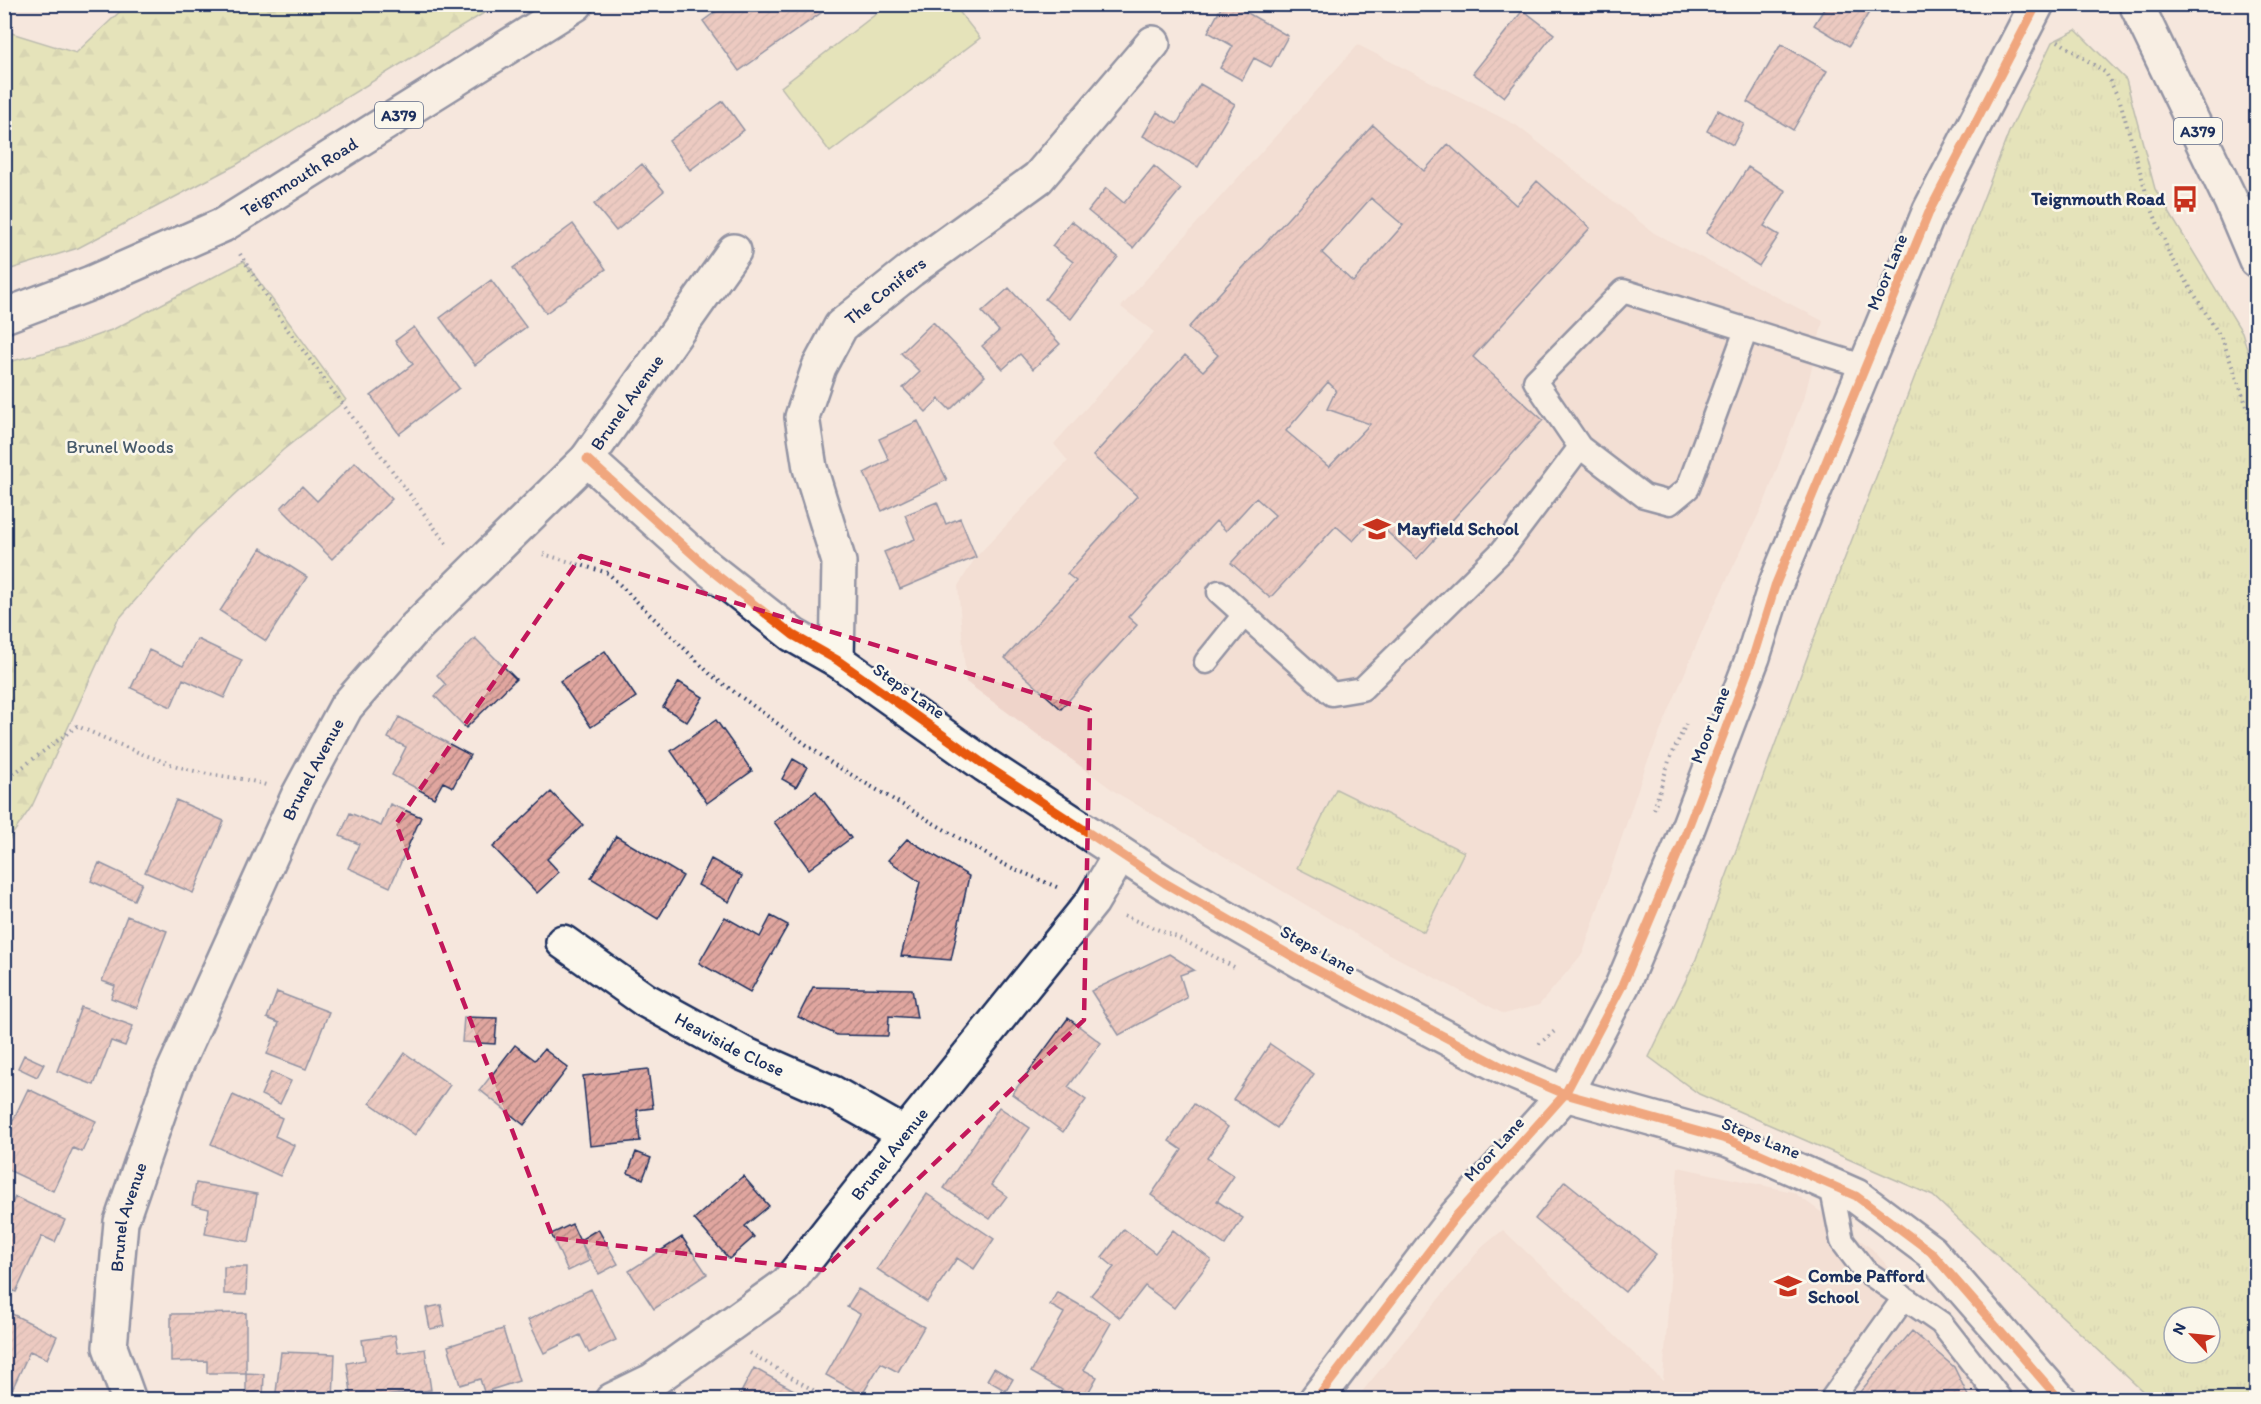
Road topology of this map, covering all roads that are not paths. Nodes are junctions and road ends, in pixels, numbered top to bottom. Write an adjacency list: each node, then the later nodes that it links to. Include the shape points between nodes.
1 (576, 4): 7 (street, Teignmouth Road / A379, via 223,225 92,284)
2 (2136, 4): 6 (street, A379)
3 (2032, 13): 9 (street, Moor Lane, via 1930,210)
4 (1153, 43): 14 (street, The Conifers, via 1038,178 841,326 819,367 802,417 810,468 839,562)
5 (734, 251): 11 (street, Brunel Avenue)
6 (2256, 260)
7 (4, 316)
8 (1746, 330): 9 (lane); 10 (lane, via 1688,488 1670,503 1644,496); 10 (lane, via 1623,291 1535,381)
9 (1866, 367): 18 (street, Moor Lane, via 1774,586 1754,657 1680,846 1622,986)
10 (1580, 447): 13 (lane, via 1502,551 1362,689 1332,694)
11 (587, 459): 14 (street, Steps Lane, via 708,568 793,635); 22 (street, Brunel Avenue, via 469,572 346,707 298,796 171,1077 121,1222 110,1347)
12 (1219, 592): 13 (lane)
13 (1244, 615): 15 (lane)
14 (837, 660): 16 (street, Steps Lane)
15 (1206, 662)
16 (1120, 855): 18 (street, Steps Lane, via 1304,963 1506,1069); 19 (street, Brunel Avenue, via 1092,902)
17 (563, 942): 19 (street, Heaviside Close, via 645,1000)
18 (1565, 1094): 20 (street, Steps Lane, via 1729,1140); 24 (street, Moor Lane, via 1456,1216)
19 (905, 1134): 23 (street, Brunel Avenue, via 787,1284 653,1380)
20 (1831, 1185): 21 (lane, via 1842,1241 1864,1270); 27 (street, Steps Lane, via 1856,1196 1930,1252)
21 (1904, 1298): 25 (lane); 26 (lane, via 1941,1323)
22 (129, 1400)
23 (612, 1400)
24 (1316, 1400)
25 (1831, 1400)
26 (2001, 1400)
27 (2060, 1400)

